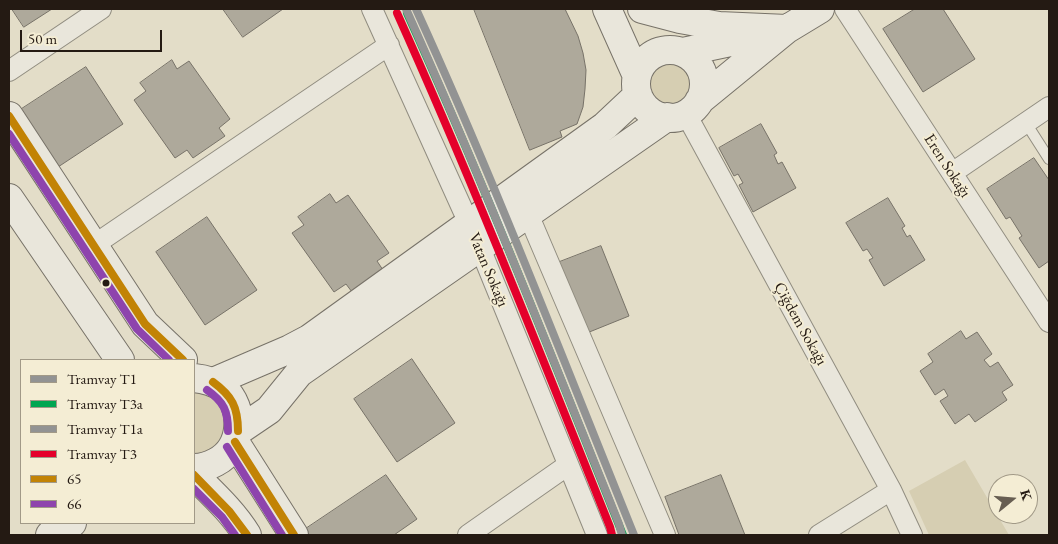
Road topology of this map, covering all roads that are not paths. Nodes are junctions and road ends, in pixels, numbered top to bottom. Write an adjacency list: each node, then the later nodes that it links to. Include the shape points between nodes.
1 (101, 9): 10 (street)
2 (372, 9): 8 (street, Vatan Sokağı)
3 (607, 9): 11 (street)
4 (640, 9): 7 (street, via 719,26); 9 (street)
5 (820, 9): 7 (street)
6 (845, 9): 17 (street, Eren Sokağı)
7 (787, 29): 9 (street); 13 (street)
8 (389, 45): 20 (street, Vatan Sokağı); 21 (street)
9 (678, 51): 11 (street, via 664,50 647,59 641,66); 13 (street, via 698,64 704,82 703,92)
10 (9, 71)
11 (638, 85): 13 (street, via 642,103 649,110 658,115); 20 (street, via 605,126)
12 (1049, 107): 15 (street)
13 (684, 111): 19 (street); 31 (street, Çiğdem Sokağı)
14 (9, 116): 21 (street)
15 (1026, 123): 16 (lane); 17 (street)
16 (1049, 159)
17 (952, 173): 23 (street, Eren Sokağı)
18 (9, 198): 24 (street)
19 (528, 214): 22 (street); 40 (street)
20 (469, 224): 22 (street, Vatan Sokağı); 26 (street, via 309,339 290,349)
21 (94, 245): 25 (street, via 145,324)
22 (480, 248): 27 (street, via 299,373 269,410); 28 (street, Vatan Sokağı)
23 (1049, 322)
24 (119, 359)
25 (181, 359)
26 (197, 374): 27 (street, via 223,388 231,397 239,419)
27 (237, 437): 29 (street, via 220,460); 37 (street)
28 (568, 465): 38 (street); 39 (street, Vatan Sokağı)
29 (195, 468)
30 (195, 476): 36 (street, via 238,520)
31 (891, 490): 41 (street); 42 (street, Çiğdem Sokağı)
32 (45, 524): 34 (street)
33 (70, 524): 35 (street)
34 (30, 535)
35 (50, 535)
36 (247, 535)
37 (294, 535)
38 (468, 535)
39 (597, 535)
40 (665, 535)
41 (819, 535)
42 (912, 535)

